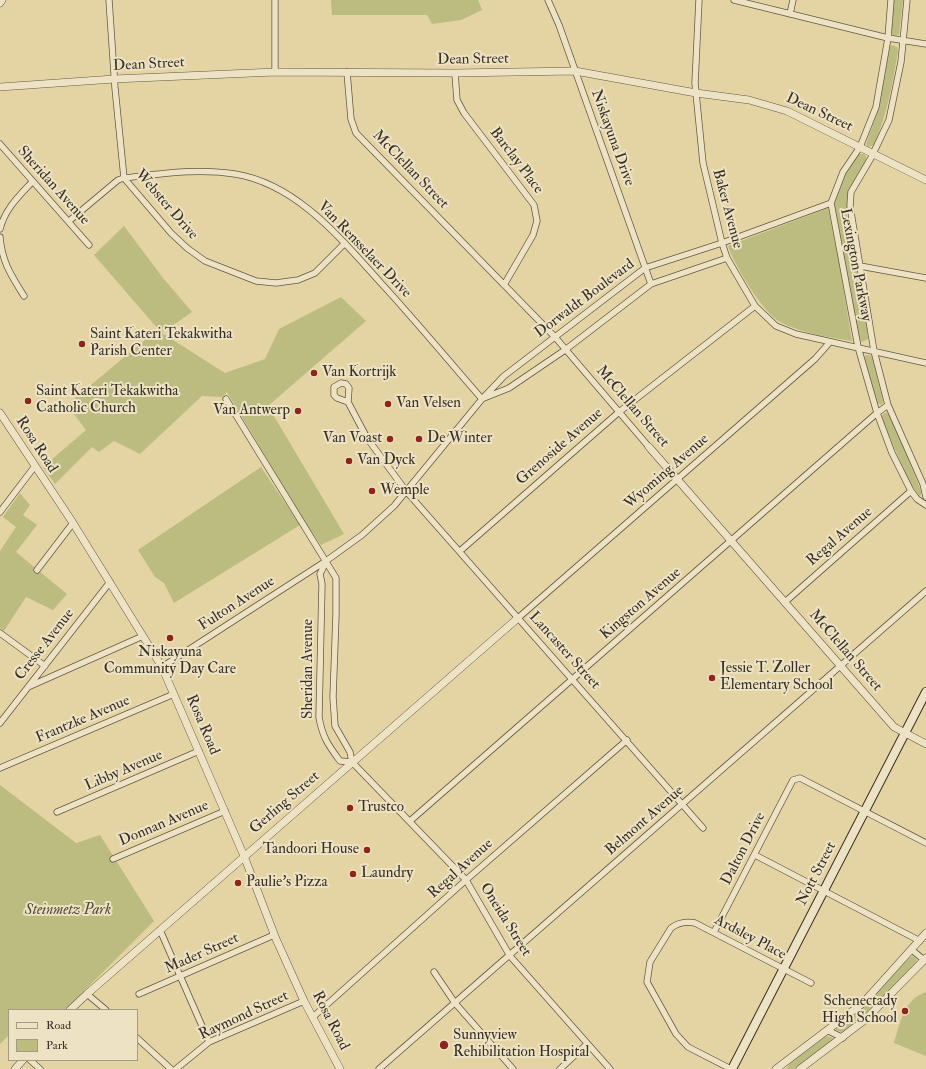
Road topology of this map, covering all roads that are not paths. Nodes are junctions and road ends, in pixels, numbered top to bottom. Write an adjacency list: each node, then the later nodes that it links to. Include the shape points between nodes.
1 (2, 0): 10 (street)
2 (109, 0): 19 (street, Webster Drive)
3 (275, 0): 16 (street)
4 (548, 0): 15 (street, Niskayuna Drive)
5 (699, 0): 21 (street, Baker Avenue)
6 (734, 0): 11 (street)
7 (793, 0): 11 (street)
8 (891, 0): 12 (street, Lexington Parkway)
9 (907, 0): 13 (street, Lexington Parkway)
10 (0, 3)
11 (790, 14): 12 (street)
12 (888, 38): 13 (street); 23 (street, Lexington Parkway, via 876,108)
13 (903, 41): 14 (street); 24 (street, Lexington Parkway, via 889,120)
14 (926, 44)
15 (575, 71): 18 (street, Dean Street); 21 (street, Dean Street); 37 (street, Niskayuna Drive)
16 (275, 72): 17 (street, Dean Street); 19 (street, Dean Street)
17 (347, 72): 18 (street, Dean Street); 40 (street, McClellan Street, via 351,119 356,133)
18 (455, 73): 40 (street, Barclay Place, via 457,100 464,113 534,205 537,221 533,235)
19 (114, 79): 20 (street, Dean Street); 25 (street, Webster Drive)
20 (0, 87)
21 (696, 93): 23 (street, Dean Street, via 749,100 787,110); 33 (street, Baker Avenue, via 703,163)
22 (0, 144): 27 (street, Sheridan Avenue)
23 (860, 147): 24 (street, Dean Street); 28 (street, Lexington Parkway, via 843,172)
24 (874, 154): 26 (street, Dean Street); 36 (street, Lexington Parkway, via 851,192 851,218)
25 (124, 178): 29 (street, Van Rensselaer Drive, via 118,180); 32 (street, Van Rensselaer Drive, via 179,171 236,174 260,181 285,192 308,208); 32 (street, Webster Drive, via 187,248 205,261 256,281 276,283 298,280 315,273)
26 (926, 180)
27 (32, 182): 29 (street, Sheridan Avenue); 30 (street, via 3,217)
28 (831, 203): 33 (street, Dorwaldt Boulevard); 45 (street, Lexington Parkway)
29 (69, 221): 34 (street, Sheridan Avenue)
30 (0, 229)
31 (0, 237): 41 (street, via 5,265)
32 (345, 243): 50 (street, Van Rensselaer Drive)
33 (722, 244): 35 (street, Baker Avenue); 37 (street, Dorwaldt Boulevard)
34 (89, 245)
35 (727, 258): 39 (street, Dorwaldt Boulevard); 42 (street, Baker Avenue)
36 (860, 266): 38 (street); 47 (street, Lexington Parkway)
37 (645, 268): 39 (street, Niskayuna Drive); 43 (street, Dorwaldt Boulevard)
38 (926, 278)
39 (651, 284): 46 (street, Dorwaldt Boulevard)
40 (504, 285): 43 (street, McClellan Street)
41 (24, 296)
42 (755, 306): 44 (street, Baker Avenue, via 776,326); 54 (street, Grenoside Avenue)
43 (555, 337): 46 (street, McClellan Street); 50 (street, Dorwaldt Boulevard, via 504,376)
44 (830, 342): 45 (street, Baker Avenue); 58 (street, Wyoming Avenue, via 815,359)
45 (858, 347): 47 (street, Baker Avenue); 55 (street, Lexington Parkway)
46 (565, 350): 50 (street, Dorwaldt Boulevard, via 509,388); 54 (street, McClellan Street)
47 (874, 351): 48 (street, Baker Avenue); 52 (street, Lexington Parkway)
48 (926, 363)
49 (226, 399): 67 (street, Sheridan Avenue)
50 (482, 399): 59 (street, Dorwaldt Boulevard)
51 (348, 402): 59 (street, Lancaster Street, via 366,438)
52 (888, 405): 55 (street, Kingston Avenue); 61 (street, Lexington Parkway, via 923,484)
53 (0, 412): 57 (street, Rosa Road)
54 (620, 412): 56 (street, McClellan Street); 66 (street, Grenoside Avenue)
55 (877, 412): 60 (street, Lexington Parkway, via 892,453); 65 (street, Kingston Avenue)
56 (649, 447): 58 (street, McClellan Street)
57 (35, 466): 63 (street); 64 (street, Rosa Road)
58 (676, 479): 65 (street, McClellan Street); 72 (street, Wyoming Avenue)
59 (406, 491): 66 (street, Lancaster Street); 67 (street, Dorwaldt Boulevard, via 362,536)
60 (911, 491): 62 (street, Lexington Parkway, via 917,499); 71 (street, Regal Avenue)
61 (926, 497)
62 (926, 504)
63 (0, 512)
64 (73, 523): 68 (street); 69 (street, Rosa Road)
65 (731, 542): 71 (street, McClellan Street); 78 (street, Kingston Avenue)
66 (460, 551): 72 (street, Lancaster Street)
67 (326, 561): 77 (street, Fulton Avenue); 87 (street, Sheridan Avenue, via 336,578 333,697 335,726 350,752); 87 (street, Sheridan Avenue, via 320,574 322,584 319,717 322,733 329,747 340,761)
68 (37, 570)
69 (110, 582): 74 (street, Rosa Road); 75 (street, Cresse Avenue)
70 (926, 591): 76 (street, Belmont Avenue)
71 (785, 602): 76 (street, McClellan Street)
72 (518, 618): 78 (street, Lancaster Street); 87 (street, Gerling Street)
73 (0, 633): 75 (street)
74 (143, 636): 77 (street, Rosa Road); 79 (street)
75 (45, 666): 79 (street, Cresse Avenue)
76 (840, 666): 83 (street, McClellan Street, via 894,727); 89 (street, Belmont Avenue)
77 (162, 667): 81 (street, Rosa Road)
78 (573, 679): 84 (street, Lancaster Street); 93 (street, Kingston Avenue)
79 (27, 687): 82 (street, Cresse Avenue)
80 (926, 692): 83 (main road, Nott Street)
81 (174, 694): 86 (street, Rosa Road); 88 (street, Frantzke Avenue)
82 (0, 723)
83 (905, 733): 85 (street, McClellan Street); 91 (main road, Nott Street)
84 (627, 740): 89 (street, Lancaster Street); 99 (street, Regal Avenue)
85 (926, 744)
86 (199, 751): 90 (street, Rosa Road); 92 (street, Libby Avenue)
87 (352, 762): 93 (street, Sheridan Avenue); 97 (street, Gerling Street)
88 (0, 768)
89 (682, 805): 94 (street, Lancaster Street); 107 (street, Belmont Avenue)
90 (224, 811): 97 (street, Rosa Road); 98 (street, Donnan Avenue)
91 (865, 811): 95 (street); 96 (street, Dalton Drive, via 796,778); 100 (main road, Nott Street)
92 (58, 812)
93 (410, 821): 99 (street, Oneida Street)
94 (703, 828)
95 (926, 843)
96 (755, 855): 100 (street); 102 (street, Dalton Drive)
97 (244, 856): 101 (street, Gerling Street); 104 (street, Rosa Road)
98 (113, 859)
99 (466, 880): 107 (street, Oneida Street); 119 (street, Regal Avenue)
100 (825, 890): 105 (street); 109 (main road, Nott Street)
101 (160, 930): 111 (street); 113 (street, Gerling Street)
102 (714, 932): 109 (street, Ardsley Place); 136 (street, Ardsley Place, via 695,923 676,924 650,962 647,982 676,1034 688,1047)
103 (926, 933): 105 (street)
104 (274, 935): 111 (street, Mader Street); 115 (street, Rosa Road)
105 (920, 941): 106 (street)
106 (912, 950): 108 (street); 120 (street, via 862,1003)
107 (510, 956): 116 (street, Belmont Avenue); 124 (street, Oneida Street)
108 (925, 959): 121 (street, via 866,1019)
109 (784, 969): 112 (street, Ardsley Place); 136 (main road, Nott Street)
110 (434, 972): 116 (street)
111 (181, 977): 114 (street, Mader Street); 123 (street)
112 (811, 983)
113 (87, 994): 117 (street, Gerling Street); 118 (street)
114 (139, 994)
115 (304, 1002): 119 (street, Rosa Road); 123 (street, Raymond Street)
116 (455, 1003): 132 (street, Belmont Avenue); 133 (street)
117 (71, 1009)
118 (105, 1009)
119 (313, 1017): 131 (street, Rosa Road)
120 (827, 1030): 121 (street); 137 (street)
121 (843, 1038): 138 (street)
122 (138, 1039): 129 (street)
123 (209, 1042): 130 (street, Raymond Street)
124 (587, 1044): 134 (street); 135 (street, Oneida Street)
125 (22, 1061): 127 (street)
126 (31, 1061): 128 (street)
127 (15, 1069)
128 (40, 1069)
129 (171, 1069)
130 (176, 1069)
131 (340, 1069)
132 (379, 1069)
133 (513, 1069)
134 (560, 1069)
135 (610, 1069)
136 (731, 1069)
137 (777, 1069)
138 (800, 1069)

